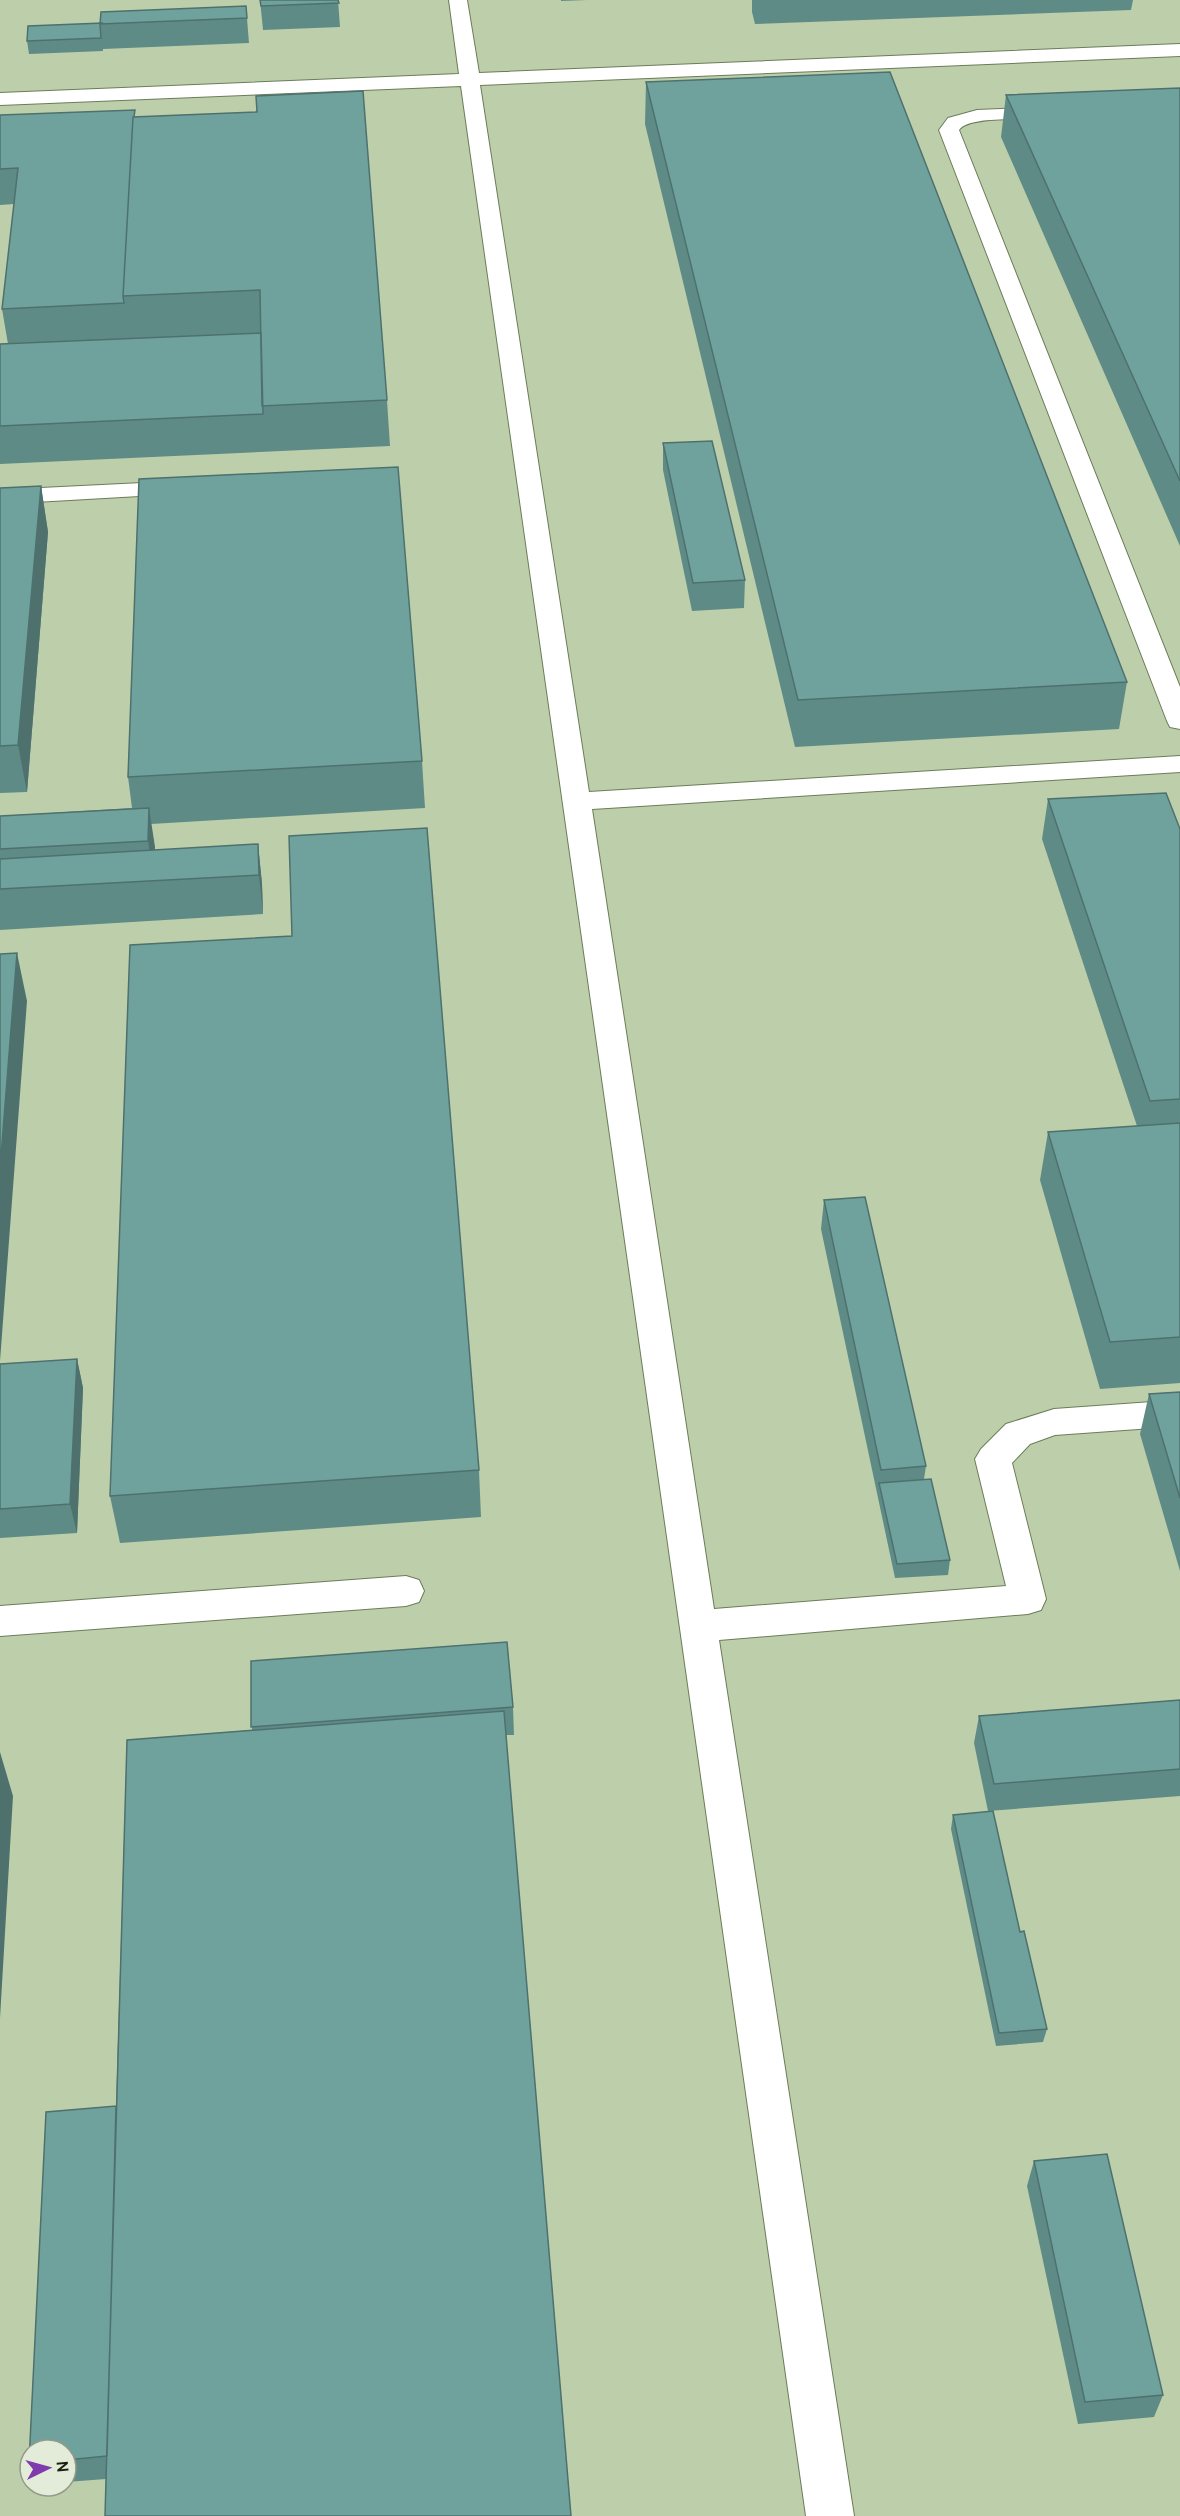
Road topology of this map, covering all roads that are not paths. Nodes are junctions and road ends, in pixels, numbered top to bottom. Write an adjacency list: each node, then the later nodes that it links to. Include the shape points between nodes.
1 (458, 0): 3 (street)
2 (1180, 50): 3 (street)
3 (470, 79): 4 (street); 10 (street)
4 (0, 99)
5 (1072, 112): 8 (street, via 977,116 955,122 949,130)
6 (203, 487): 7 (street)
7 (0, 497)
8 (1180, 721)
9 (1180, 764): 10 (street)
10 (576, 801): 14 (street)
11 (1180, 1413): 14 (street, via 1054,1422 1018,1434 993,1459 1028,1599)
12 (406, 1591): 13 (street)
13 (0, 1621)
14 (698, 1626): 15 (street)
15 (830, 2516)

